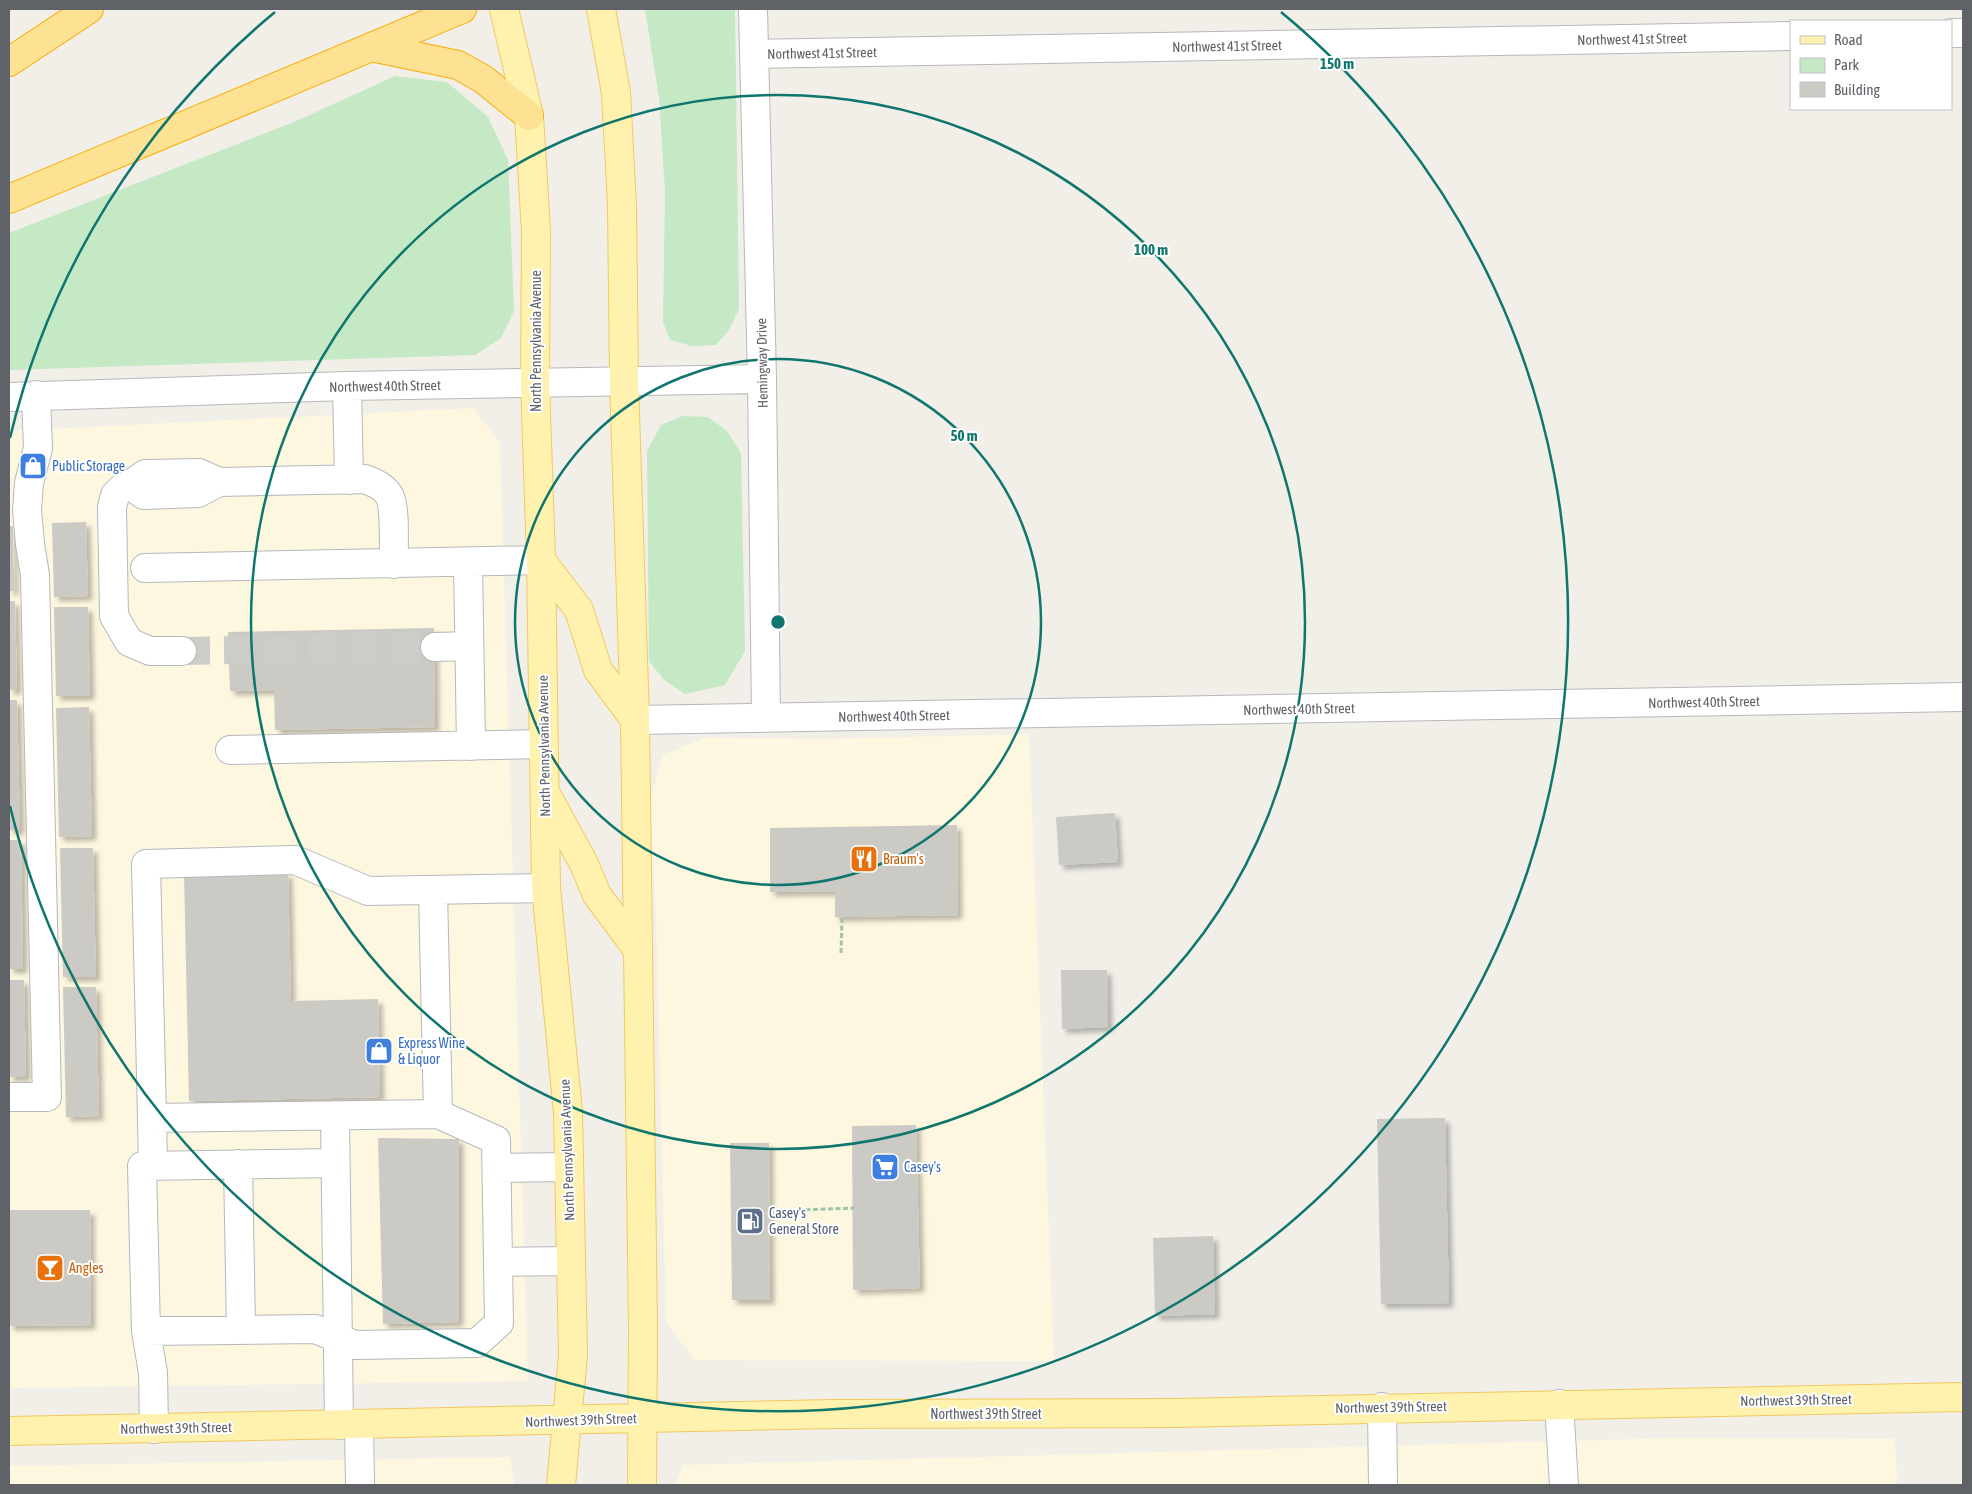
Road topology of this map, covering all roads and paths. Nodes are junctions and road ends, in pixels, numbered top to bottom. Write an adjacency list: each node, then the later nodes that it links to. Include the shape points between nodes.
1 (90, 9): 9 (highway)
2 (462, 9): 7 (highway)
3 (504, 9): 10 (main road, North Pennsylvania Avenue)
4 (601, 9): 13 (main road, via 616,93 622,205)
5 (753, 9): 8 (street, Hemingway Drive)
6 (1790, 36): 8 (street, Northwest 41st Street)
7 (371, 47): 10 (highway, via 458,65 483,79); 11 (highway)
8 (754, 54): 12 (street, Hemingway Drive)
9 (9, 62)
10 (529, 116): 14 (main road, North Pennsylvania Avenue, via 536,232)
11 (9, 199)
12 (762, 379): 13 (street, Northwest 40th Street); 28 (street, Hemingway Drive)
13 (624, 381): 14 (street, Northwest 40th Street); 29 (main road)
14 (535, 382): 15 (street, Northwest 40th Street); 20 (main road, North Pennsylvania Avenue)
15 (347, 386): 16 (street, Northwest 40th Street); 18 (street)
16 (36, 395): 17 (street, Northwest 40th Street); 19 (street, via 38,448)
17 (9, 397)
18 (349, 480): 22 (street, via 365,479 378,484 389,496); 26 (street, via 219,482 199,473 145,474 115,495 112,507 114,616 128,642 150,651)
19 (18, 510): 39 (street, via 30,544 35,575 47,1097)
20 (541, 560): 21 (street); 29 (main road, via 579,610 598,670); 30 (main road, North Pennsylvania Avenue)
21 (468, 562): 22 (street); 24 (street)
22 (394, 564): 23 (street)
23 (145, 568)
24 (469, 646): 25 (street); 31 (street)
25 (435, 647)
26 (182, 651)
27 (1963, 697): 28 (street, Northwest 40th Street)
28 (766, 718): 29 (street, Northwest 40th Street)
29 (636, 720): 37 (main road)
30 (543, 744): 31 (street); 33 (main road, North Pennsylvania Avenue)
31 (471, 746): 32 (street)
32 (230, 750)
33 (544, 790): 34 (main road, North Pennsylvania Avenue); 37 (main road, via 584,864 597,896)
34 (546, 888): 35 (street); 46 (main road, North Pennsylvania Avenue, via 568,1112)
35 (433, 890): 40 (street); 42 (street, via 368,891 295,860 146,864)
36 (842, 917): 38 (path)
37 (638, 950): 58 (main road)
38 (841, 953)
39 (9, 1097)
40 (438, 1114): 41 (street); 47 (street, via 496,1140)
41 (335, 1116): 42 (street); 43 (street)
42 (152, 1118): 45 (street)
43 (335, 1163): 44 (street); 54 (street)
44 (238, 1164): 45 (street); 53 (street)
45 (153, 1166): 52 (street, via 142,1166)
46 (569, 1166): 47 (street); 50 (main road, North Pennsylvania Avenue)
47 (497, 1168): 51 (street)
48 (854, 1208): 49 (path)
49 (798, 1210)
50 (571, 1261): 51 (street); 59 (main road, North Pennsylvania Avenue, via 573,1355)
51 (498, 1262): 54 (street, via 499,1323 477,1344 355,1345)
52 (146, 1330): 53 (street); 61 (street, via 153,1373)
53 (241, 1330): 54 (street, via 315,1329)
54 (337, 1337): 60 (street)
55 (1963, 1397): 56 (main road, Northwest 39th Street)
56 (1559, 1404): 57 (main road, Northwest 39th Street); 67 (street)
57 (1382, 1407): 58 (main road, Northwest 39th Street); 66 (street)
58 (643, 1418): 59 (main road, Northwest 39th Street); 65 (main road)
59 (568, 1420): 60 (main road, Northwest 39th Street); 64 (main road, North Pennsylvania Avenue)
60 (349, 1425): 61 (main road, Northwest 39th Street); 63 (street)
61 (154, 1429): 62 (main road, Northwest 39th Street)
62 (9, 1431)
63 (360, 1485)
64 (560, 1485)
65 (642, 1485)
66 (1383, 1485)
67 (1564, 1485)

